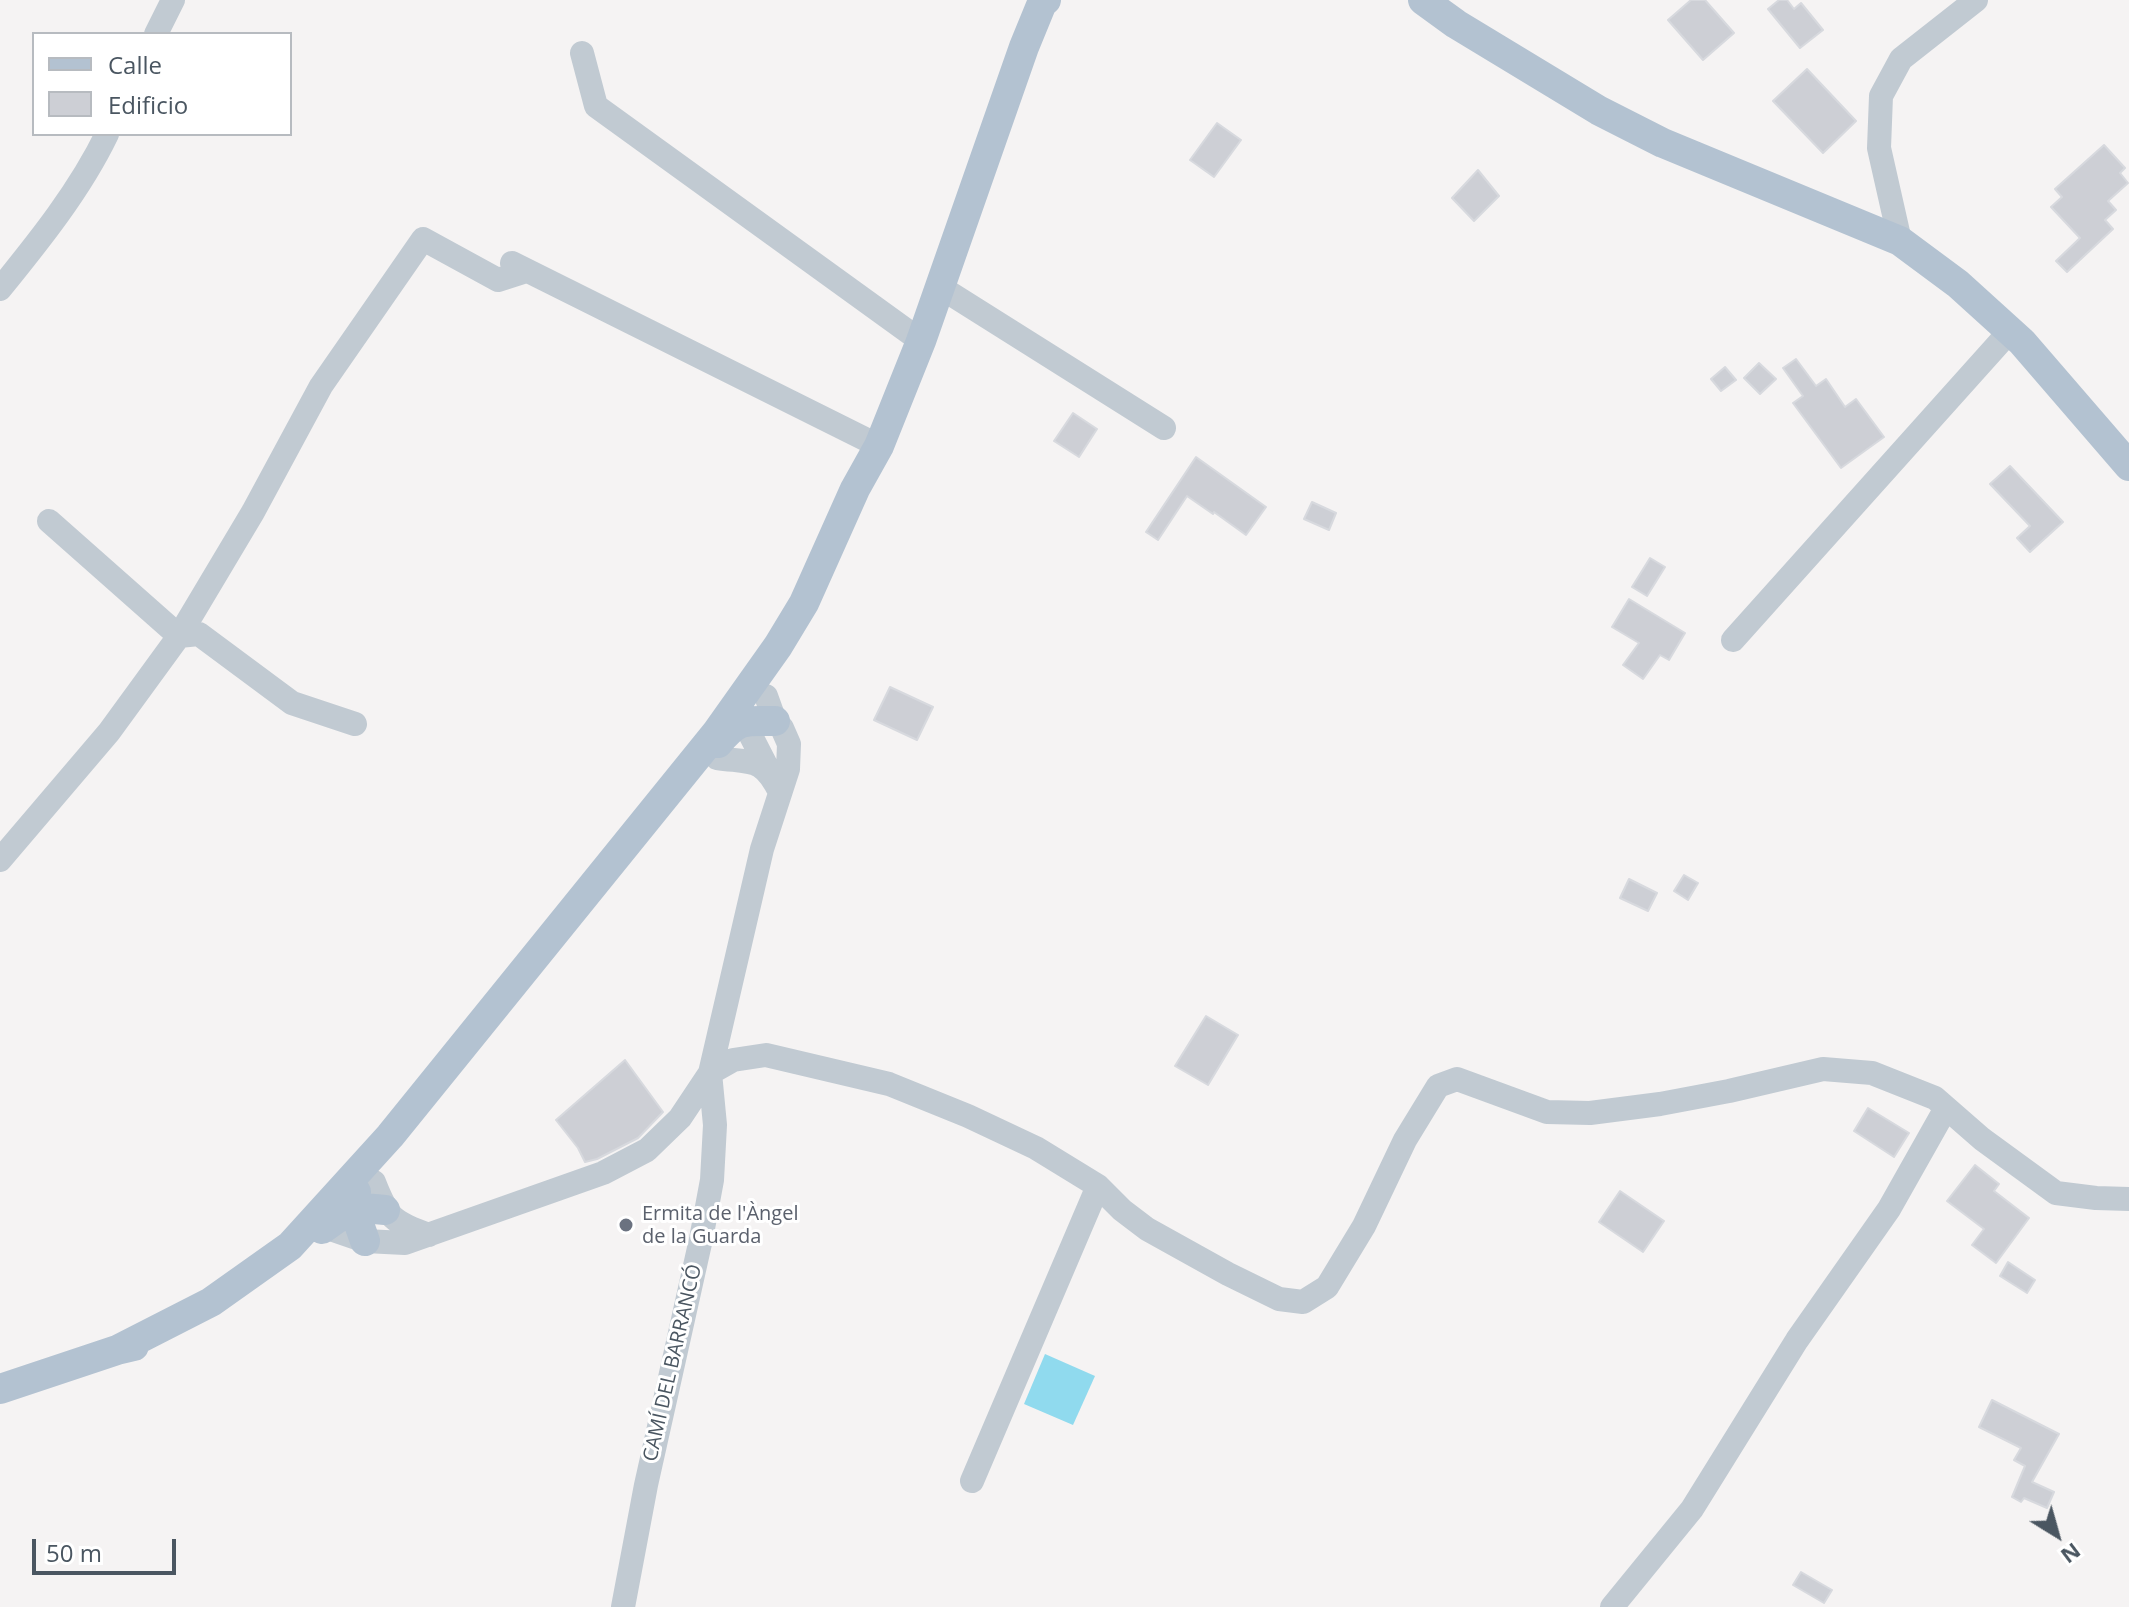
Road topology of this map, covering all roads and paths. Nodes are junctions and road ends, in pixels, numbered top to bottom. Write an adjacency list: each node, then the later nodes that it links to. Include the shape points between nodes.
1 (173, 0): 5 (street)
2 (1046, 0): 9 (main road, via 1024,47)
3 (1423, 0): 8 (main road, via 1611,117)
4 (1976, 0): 8 (street, via 1901,59 1881,96 1879,148)
5 (157, 32)
6 (582, 53): 12 (street, via 596,106)
7 (106, 136): 10 (street, via 61,209)
8 (1900, 241): 11 (main road)
9 (940, 287): 12 (main road); 13 (street)
10 (0, 289)
11 (2010, 331): 15 (main road); 19 (street)
12 (921, 341): 14 (main road)
13 (1164, 428)
14 (879, 446): 17 (main road); 18 (street, via 518,266 498,280 423,239 321,386); 20 (main road, via 868,496 830,589)
15 (2129, 466)
16 (49, 521): 18 (street)
17 (787, 631): 20 (main road, via 783,656 752,701); 25 (main road, via 717,732)
18 (179, 636): 21 (street, via 199,634 292,703); 24 (street, via 109,732)
19 (1733, 640)
20 (760, 718): 22 (main road); 23 (street, CAMÍ DEL BARRANCÓ, via 782,728 789,744 788,769); 25 (main road, via 731,727 623,860)
21 (355, 724)
22 (717, 758): 23 (street, via 757,764); 29 (main road)
23 (775, 781): 26 (street, CAMÍ DEL BARRANCÓ)
24 (0, 860)
25 (607, 867): 28 (main road)
26 (710, 1073): 30 (street, via 733,1060 766,1055 889,1084 1036,1148); 35 (street, via 680,1118 647,1150 603,1173); 41 (street, CAMÍ DEL BARRANCÓ, via 715,1125 712,1180)
27 (1946, 1108): 30 (street, via 1935,1098 1872,1073 1823,1069 1715,1094 1590,1113 1547,1112 1457,1079 1438,1086 1327,1287 1303,1302 1279,1299 1214,1267 1147,1229); 31 (street, via 2056,1193); 42 (street, via 1889,1209 1797,1340 1692,1509)
28 (390, 1136): 32 (main road, via 357,1188); 37 (main road, via 290,1246)
29 (374, 1182): 32 (main road); 33 (street)
30 (1098, 1186): 40 (street)
31 (2129, 1199)
32 (353, 1207): 33 (main road); 34 (main road); 36 (main road); 37 (main road, via 245,1293)
33 (385, 1210): 35 (street, via 405,1226)
34 (333, 1230): 36 (street); 38 (main road, via 278,1280 225,1314)
35 (429, 1235): 36 (street, via 405,1243)
36 (365, 1241)
37 (211, 1302): 38 (main road)
38 (117, 1350): 39 (main road)
39 (0, 1389)
40 (972, 1481)
41 (623, 1607)
42 (1612, 1607)

